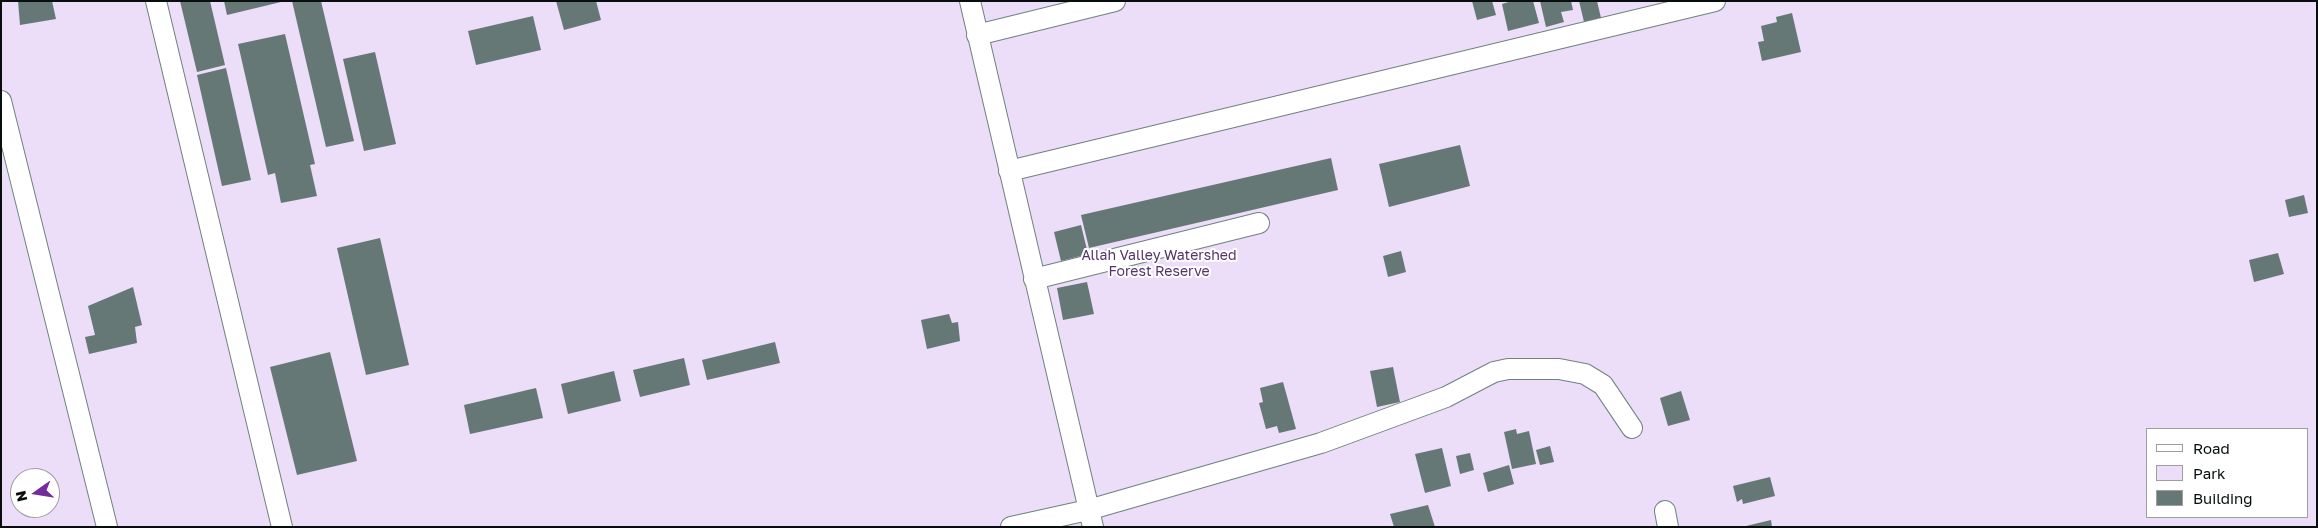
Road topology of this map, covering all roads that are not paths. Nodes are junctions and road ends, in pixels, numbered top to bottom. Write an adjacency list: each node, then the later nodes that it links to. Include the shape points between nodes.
1 (156, 1): 13 (street)
2 (970, 1): 5 (street)
3 (1115, 1): 5 (street)
4 (1715, 1): 7 (street)
5 (977, 35): 7 (street)
6 (1, 101): 12 (street)
7 (1009, 171): 9 (street)
8 (1259, 223): 9 (street)
9 (1034, 278): 11 (street)
10 (1632, 428): 11 (street, via 1603,385 1585,374 1559,369 1508,369 1494,372 1410,412)
11 (1091, 518): 14 (street)
12 (107, 527)
13 (282, 527)
14 (1011, 527)

